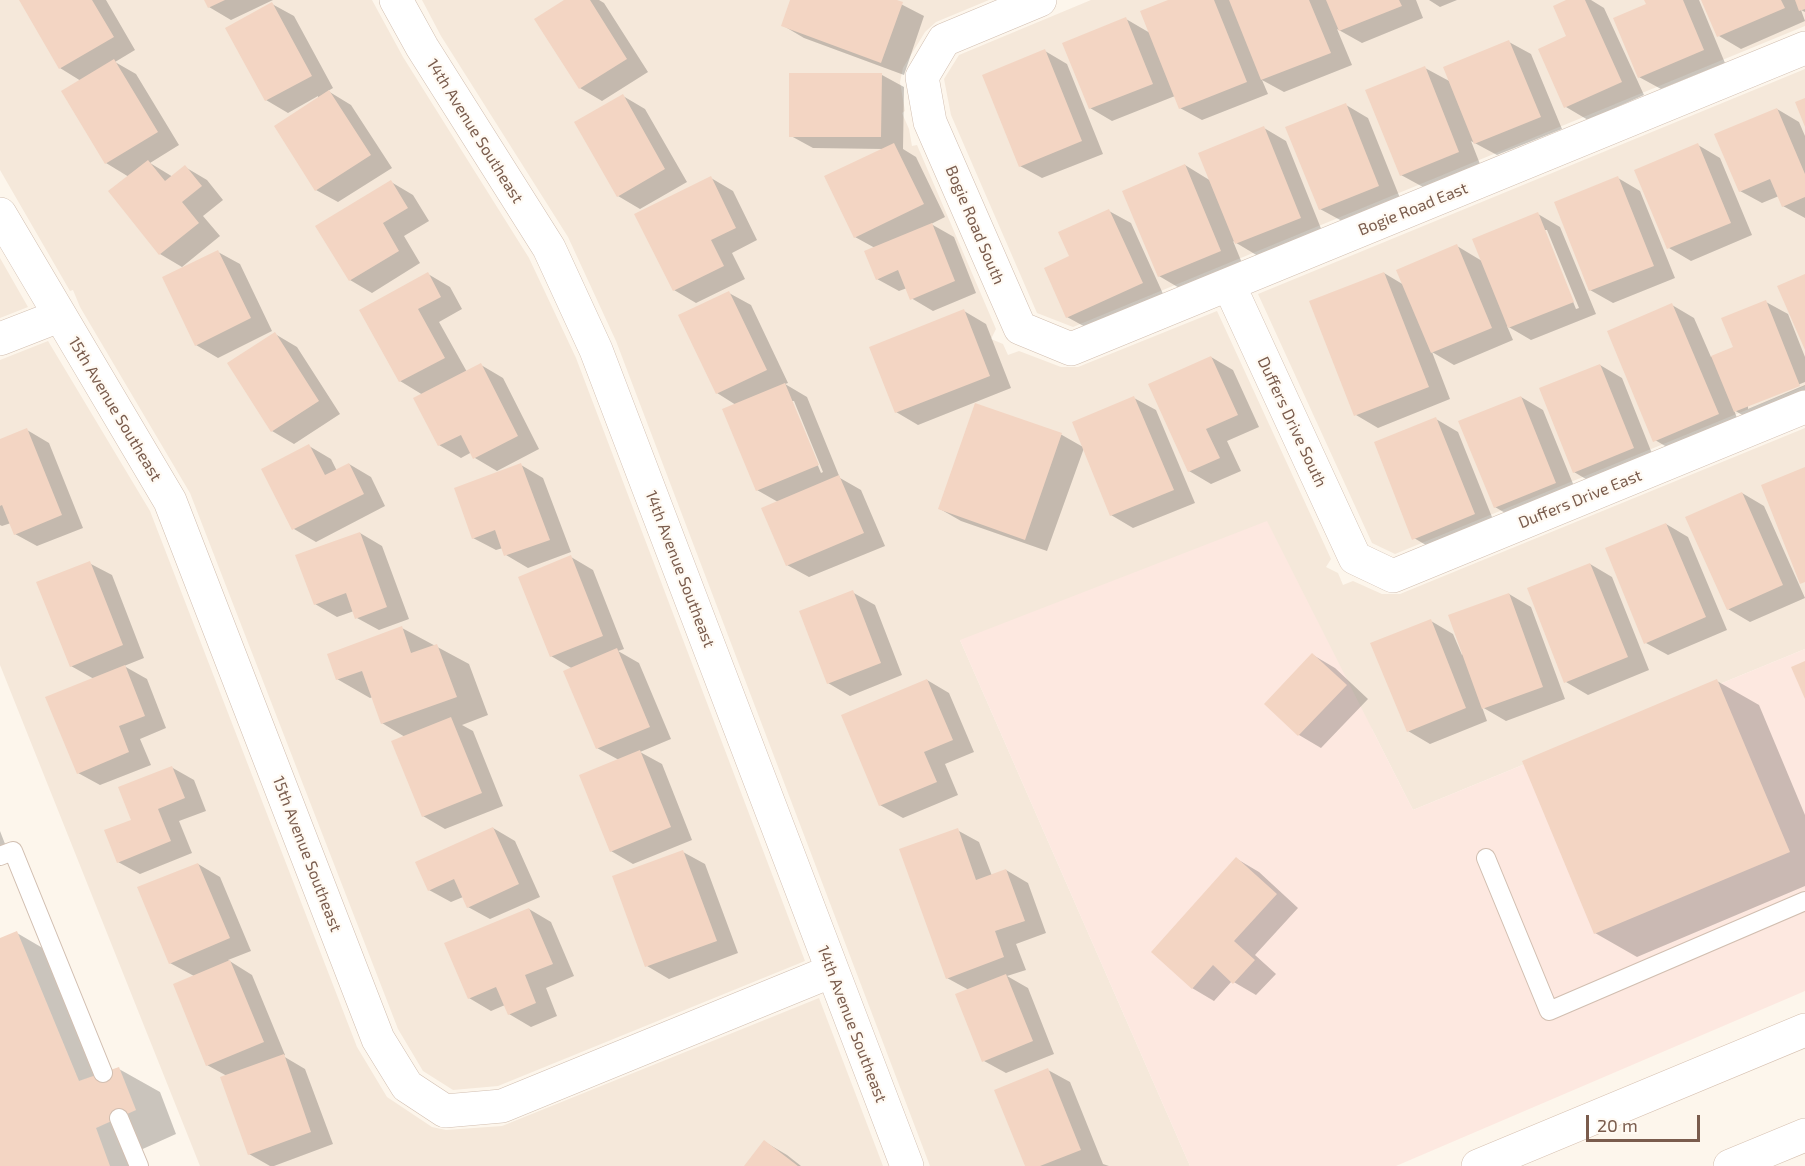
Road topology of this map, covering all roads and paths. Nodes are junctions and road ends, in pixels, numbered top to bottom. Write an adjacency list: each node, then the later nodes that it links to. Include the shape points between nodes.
1 (396, 0): 14 (street, 14th Avenue Southeast, via 549,248 596,350)
2 (1040, 0): 7 (street, Bogie Road South, via 944,40 922,77 930,122)
3 (1805, 48): 5 (street, Bogie Road East)
4 (0, 214): 6 (street, 15th Avenue Southeast)
5 (1229, 285): 7 (street, Bogie Road East, via 1071,349); 10 (street, Duffers Drive South)
6 (59, 316): 8 (street); 14 (street, 15th Avenue Southeast, via 170,501 378,1038 406,1086 445,1111 502,1106)
7 (1020, 328)
8 (0, 339)
9 (1805, 406): 10 (street, Duffers Drive East, via 1393,576)
10 (1355, 558)
11 (0, 856): 16 (lane, via 13,851)
12 (1486, 858): 13 (lane, via 1549,1011)
13 (1805, 901)
14 (832, 971): 20 (street, 14th Avenue Southeast)
15 (1805, 1030): 21 (street)
16 (103, 1073)
17 (119, 1118): 19 (lane)
18 (1805, 1135): 22 (street)
19 (139, 1166)
20 (907, 1166)
21 (1478, 1166)
22 (1730, 1166)

